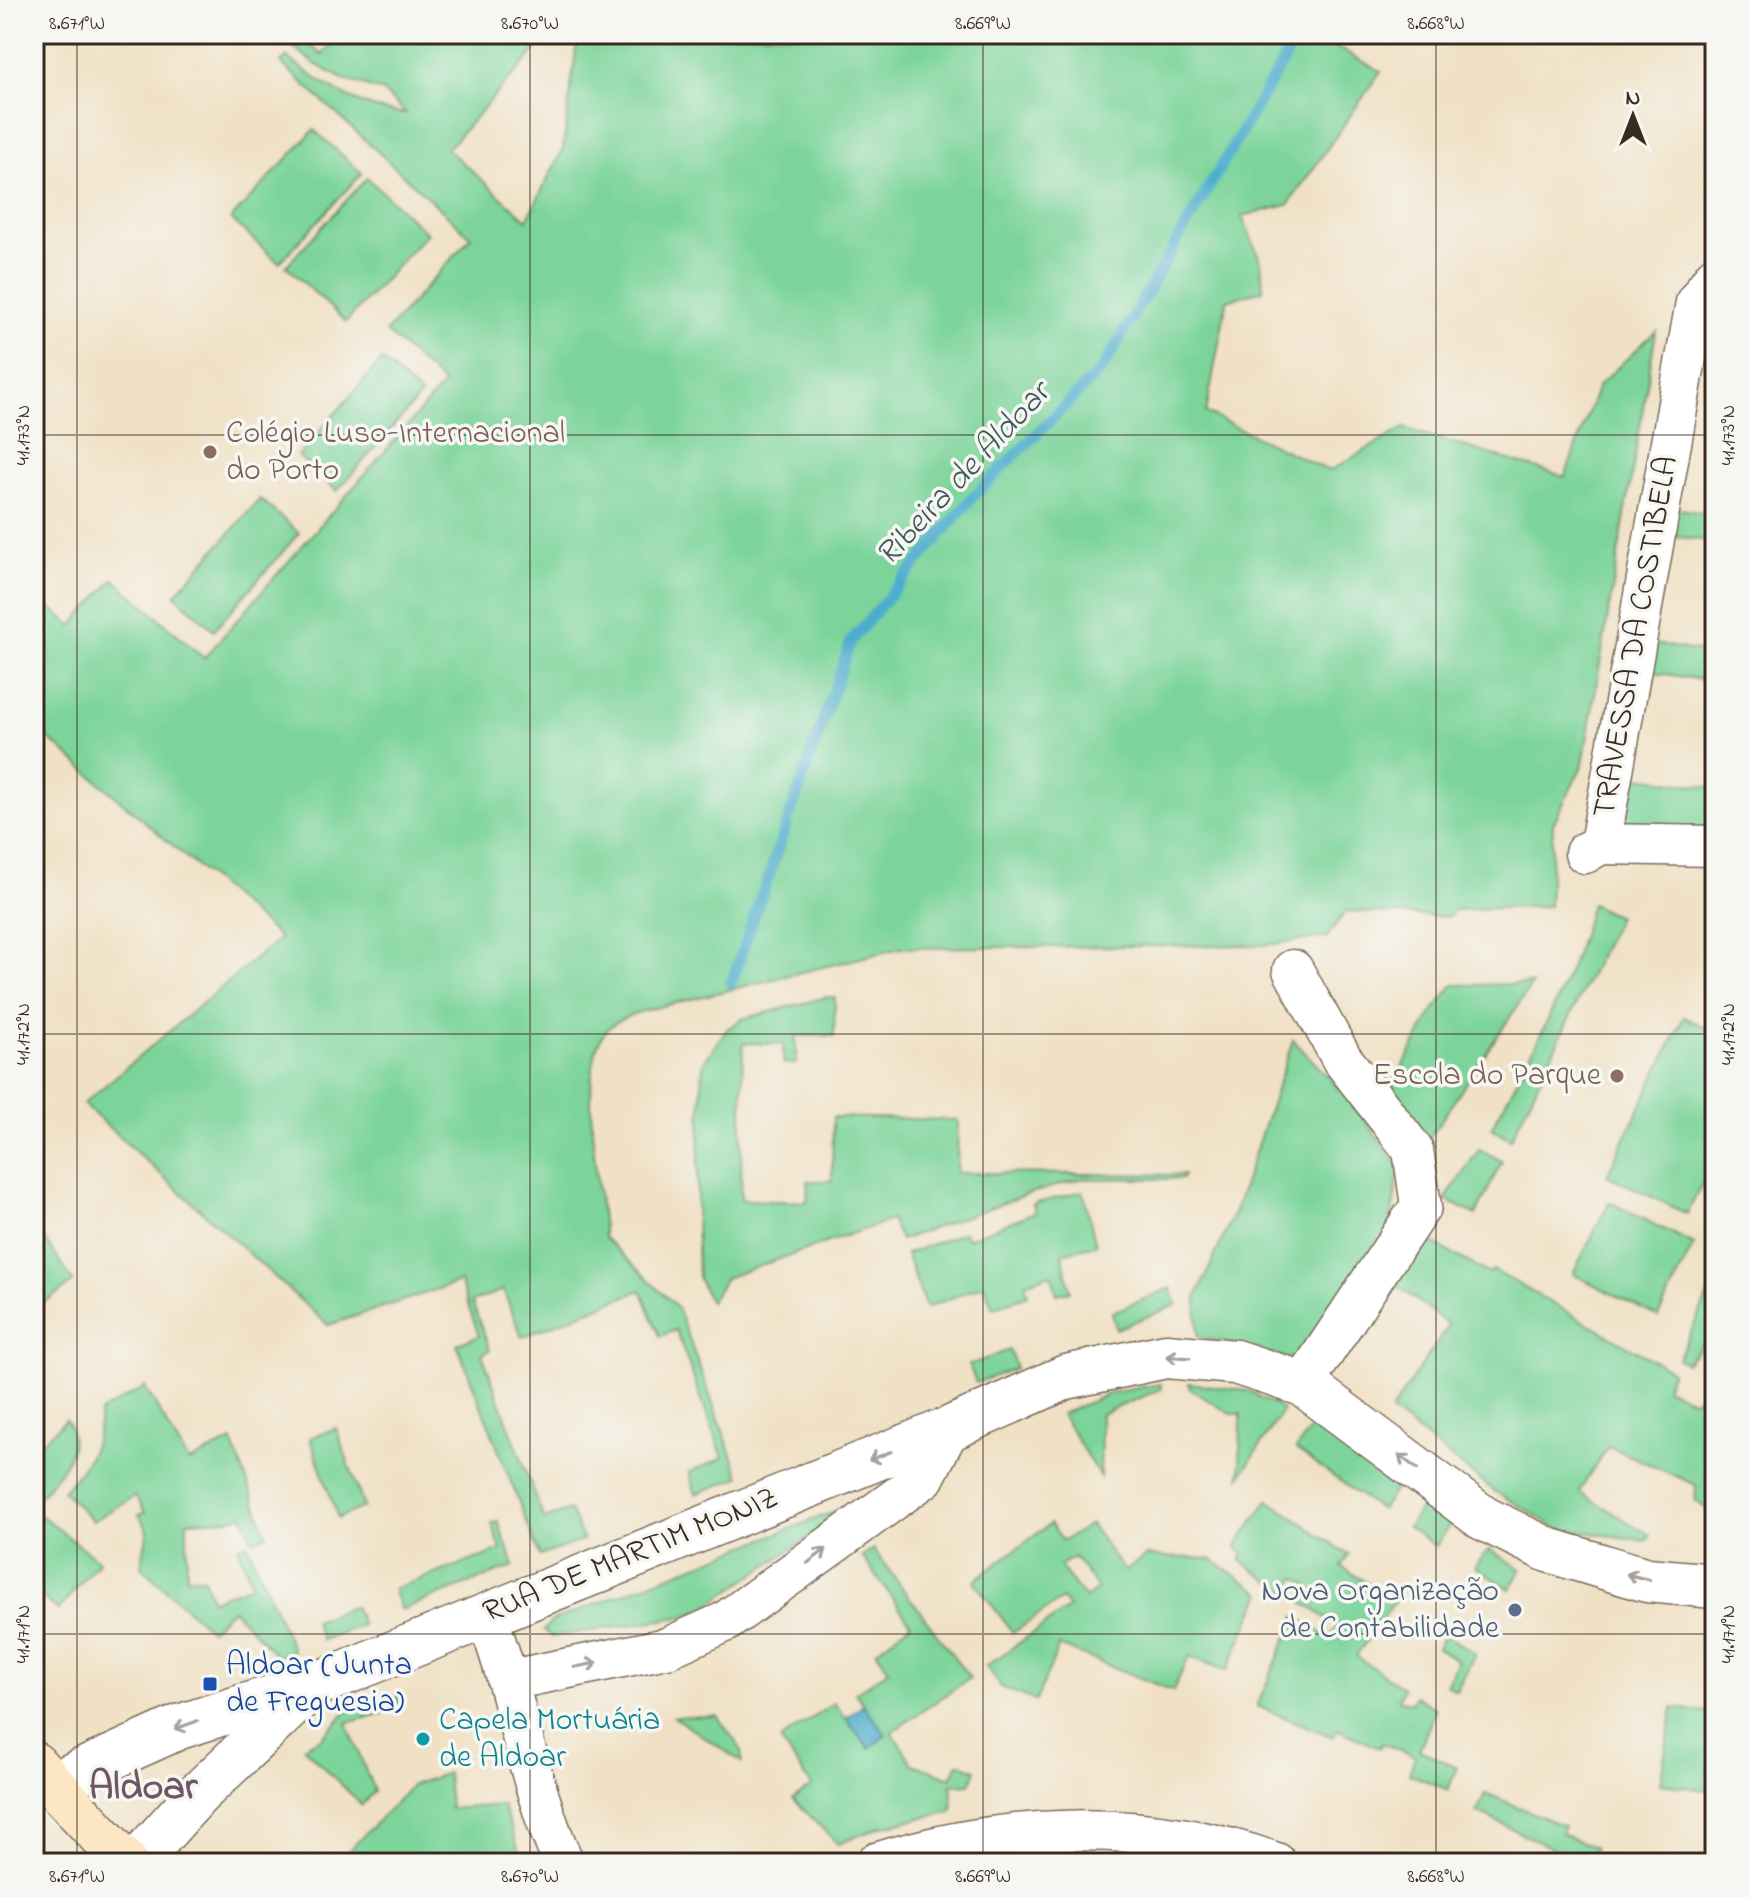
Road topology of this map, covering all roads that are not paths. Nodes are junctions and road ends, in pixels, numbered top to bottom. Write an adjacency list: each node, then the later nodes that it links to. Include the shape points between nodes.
1 (1715, 279): 2 (street, TRAVESSA DA COSTIBELA, via 1696,302 1593,848)
2 (1715, 846)
3 (1293, 970): 4 (street, via 1342,1059 1413,1150 1421,1206)
4 (1303, 1384): 5 (street, RUA DE MARTIM MONIZ, one-way to 5, via 1235,1362 1166,1356 1066,1377); 6 (street, RUA DE MARTIM MONIZ, one-way to 4, via 1647,1580 1548,1550 1496,1526)
5 (949, 1429): 7 (street, RUA DE MARTIM MONIZ, one-way to 7); 8 (street, one-way to 5, via 667,1648 725,1622 924,1478)
6 (1715, 1586)
7 (486, 1615): 8 (street); 9 (street, RUA DE MARTIM MONIZ)
8 (510, 1680): 13 (street, via 550,1833)
9 (314, 1685): 10 (street, RUA DE MARTIM MONIZ, one-way to 10); 12 (street, via 198,1794)
10 (44, 1774): 11 (main road)
11 (126, 1863)
12 (136, 1863)
13 (564, 1863)
14 (876, 1863): 15 (street, via 988,1835 1077,1830 1228,1847)
15 (1276, 1863)

